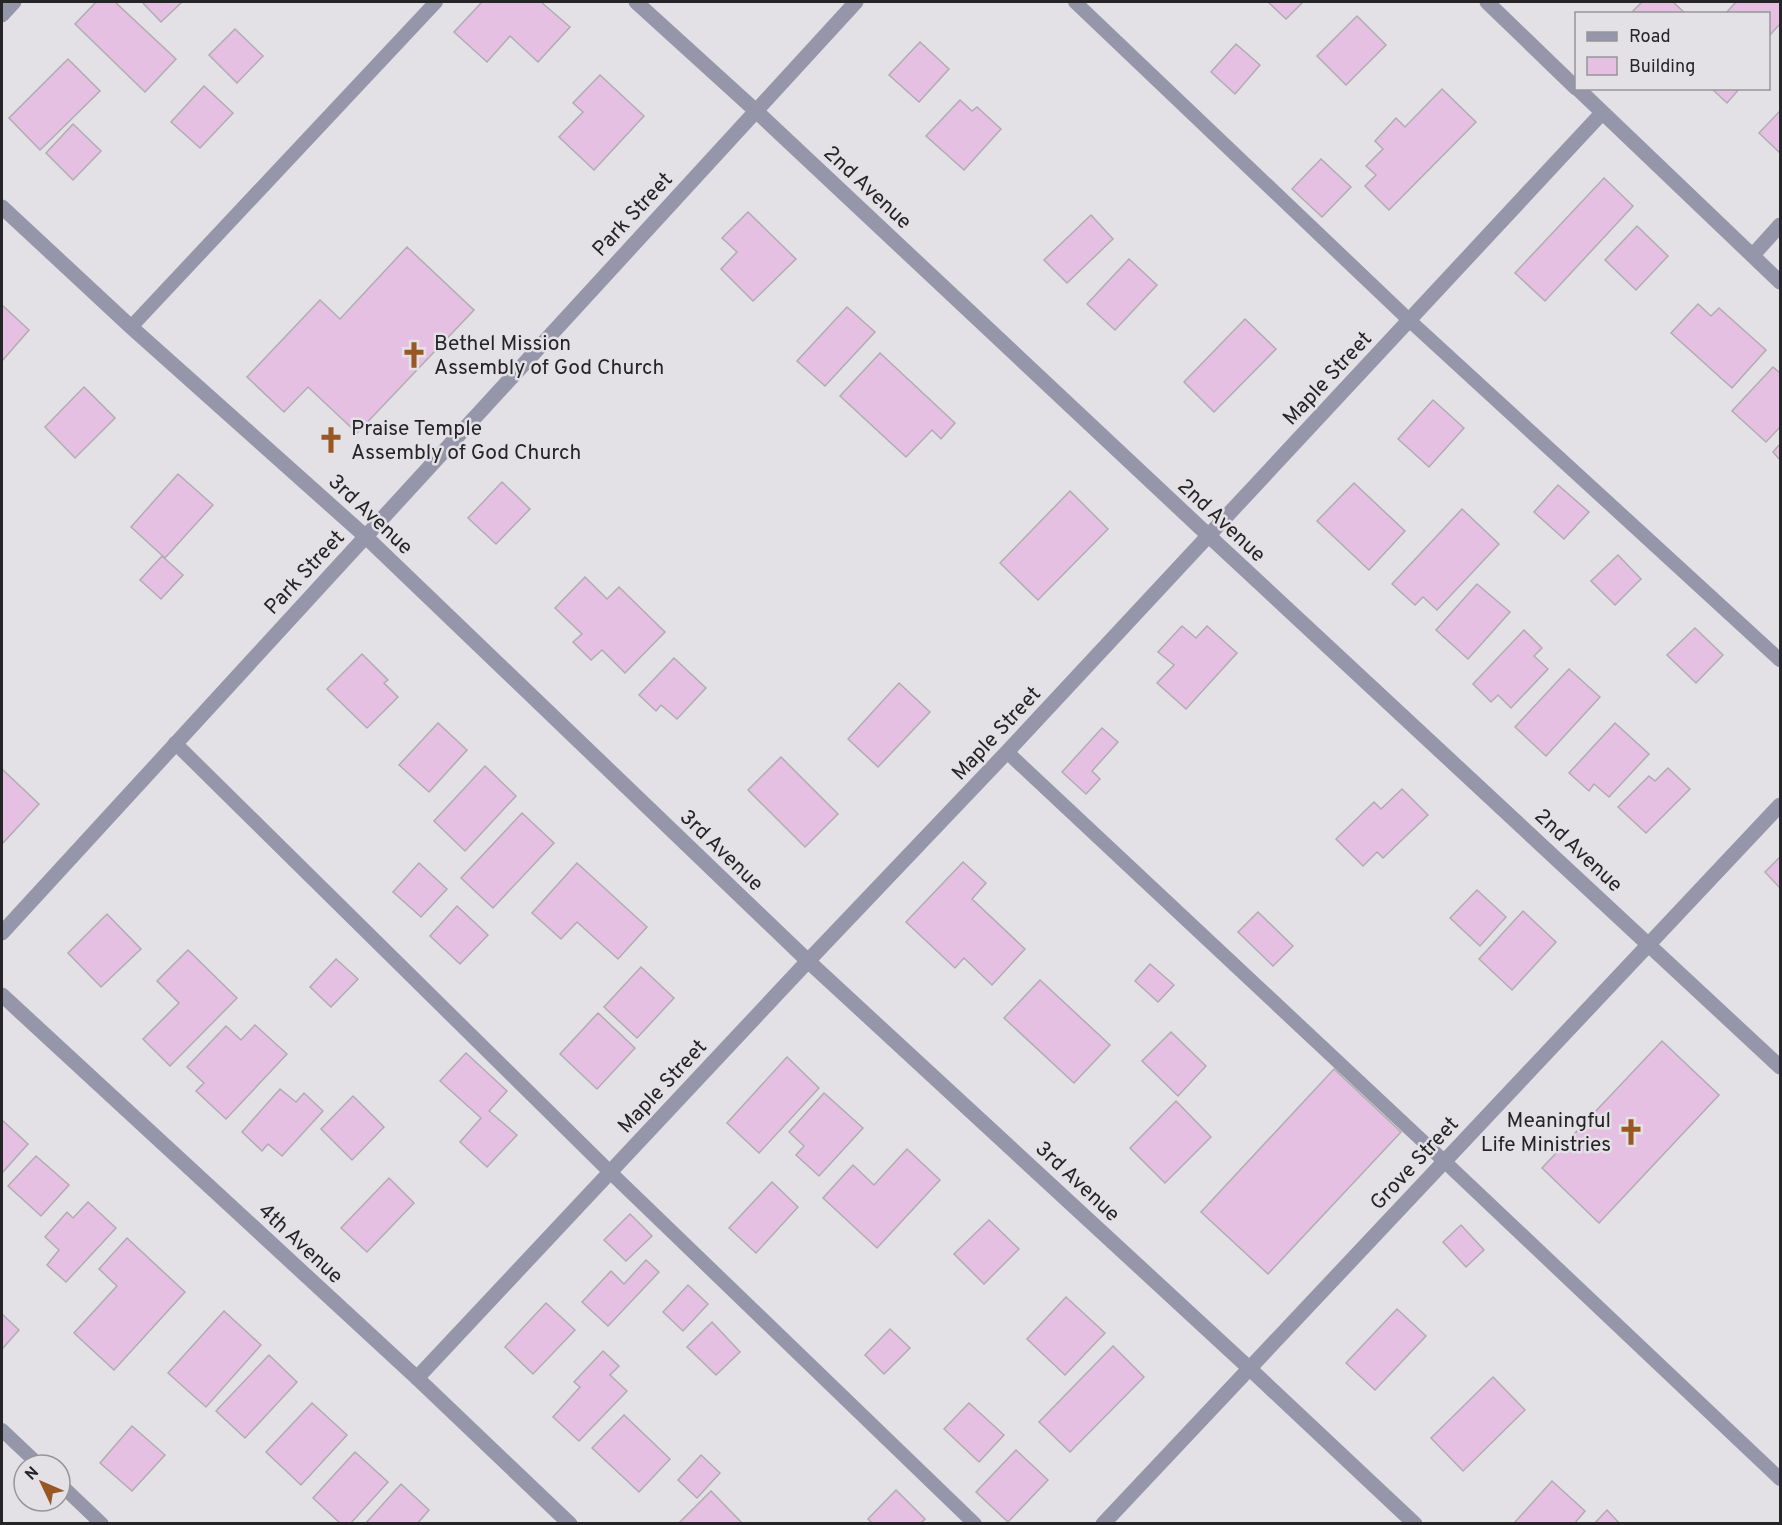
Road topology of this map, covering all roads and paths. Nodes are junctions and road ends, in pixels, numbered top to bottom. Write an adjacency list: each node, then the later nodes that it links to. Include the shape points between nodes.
1 (14, 2): 7 (street)
2 (436, 2): 17 (lane)
3 (636, 2): 10 (street, 2nd Avenue)
4 (856, 2): 10 (street, Park Street)
5 (1075, 2): 16 (lane)
6 (1487, 2): 8 (street)
7 (2, 15)
8 (1575, 86)
9 (1579, 90): 11 (street)
10 (756, 111): 18 (street, Park Street); 19 (street, 2nd Avenue)
11 (1602, 113): 14 (street); 16 (street, Maple Street)
12 (2, 207): 17 (street, 3rd Avenue)
13 (1780, 225): 14 (street)
14 (1753, 255): 15 (street)
15 (1780, 282)
16 (1409, 320): 19 (street, Maple Street); 20 (lane)
17 (131, 327): 18 (street, 3rd Avenue)
18 (365, 536): 21 (street, Park Street); 26 (street, 3rd Avenue)
19 (1209, 536): 22 (street, Maple Street); 25 (street, 2nd Avenue)
20 (1780, 660)
21 (176, 743): 24 (street, Park Street); 30 (lane)
22 (1007, 752): 26 (street, Maple Street); 29 (lane)
23 (1780, 805): 25 (street, Grove Street)
24 (2, 933)
25 (1650, 944): 28 (street, 2nd Avenue); 29 (street, Grove Street)
26 (808, 961): 30 (street, Maple Street); 31 (street, 3rd Avenue)
27 (2, 995): 32 (street, 4th Avenue)
28 (1780, 1066)
29 (1444, 1161): 31 (street, Grove Street); 35 (lane)
30 (610, 1172): 32 (street, Maple Street); 39 (lane)
31 (1249, 1368): 40 (street, Grove Street); 41 (street, 3rd Avenue)
32 (417, 1378): 38 (street, 4th Avenue)
33 (2, 1430): 34 (lane)
34 (26, 1453)
35 (1780, 1479)
36 (72, 1495): 37 (lane)
37 (102, 1524)
38 (570, 1524)
39 (975, 1524)
40 (1103, 1524)
41 (1415, 1524)

